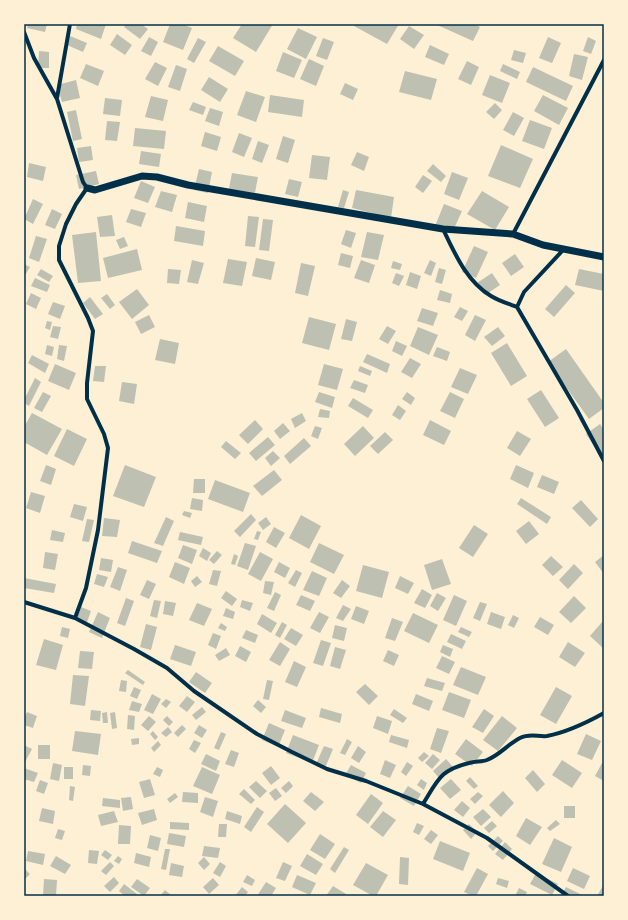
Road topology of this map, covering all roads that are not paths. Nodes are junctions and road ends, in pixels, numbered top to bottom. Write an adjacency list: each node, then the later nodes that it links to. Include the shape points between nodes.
1 (70, 24): 4 (street)
2 (24, 32): 4 (street, via 34,58)
3 (604, 60): 7 (street)
4 (57, 98): 5 (street)
5 (87, 188): 6 (street, via 95,190 142,176 157,177 188,185); 13 (street, via 66,224 59,246 59,260 94,332 87,399 108,448 98,530 86,588)
6 (443, 229): 7 (street); 10 (street, via 465,270 479,287 493,297)
7 (513, 234): 8 (street, via 543,245)
8 (564, 248): 9 (street); 10 (street, via 524,292)
9 (604, 257)
10 (517, 307): 11 (street)
11 (604, 460)
12 (24, 602): 13 (street)
13 (75, 618): 15 (street, via 167,668 194,691 257,734 327,769)
14 (604, 713): 15 (street, via 575,728 547,736 524,736 487,760 454,767 440,778)
15 (424, 804): 16 (street, via 487,838)
16 (568, 896)

